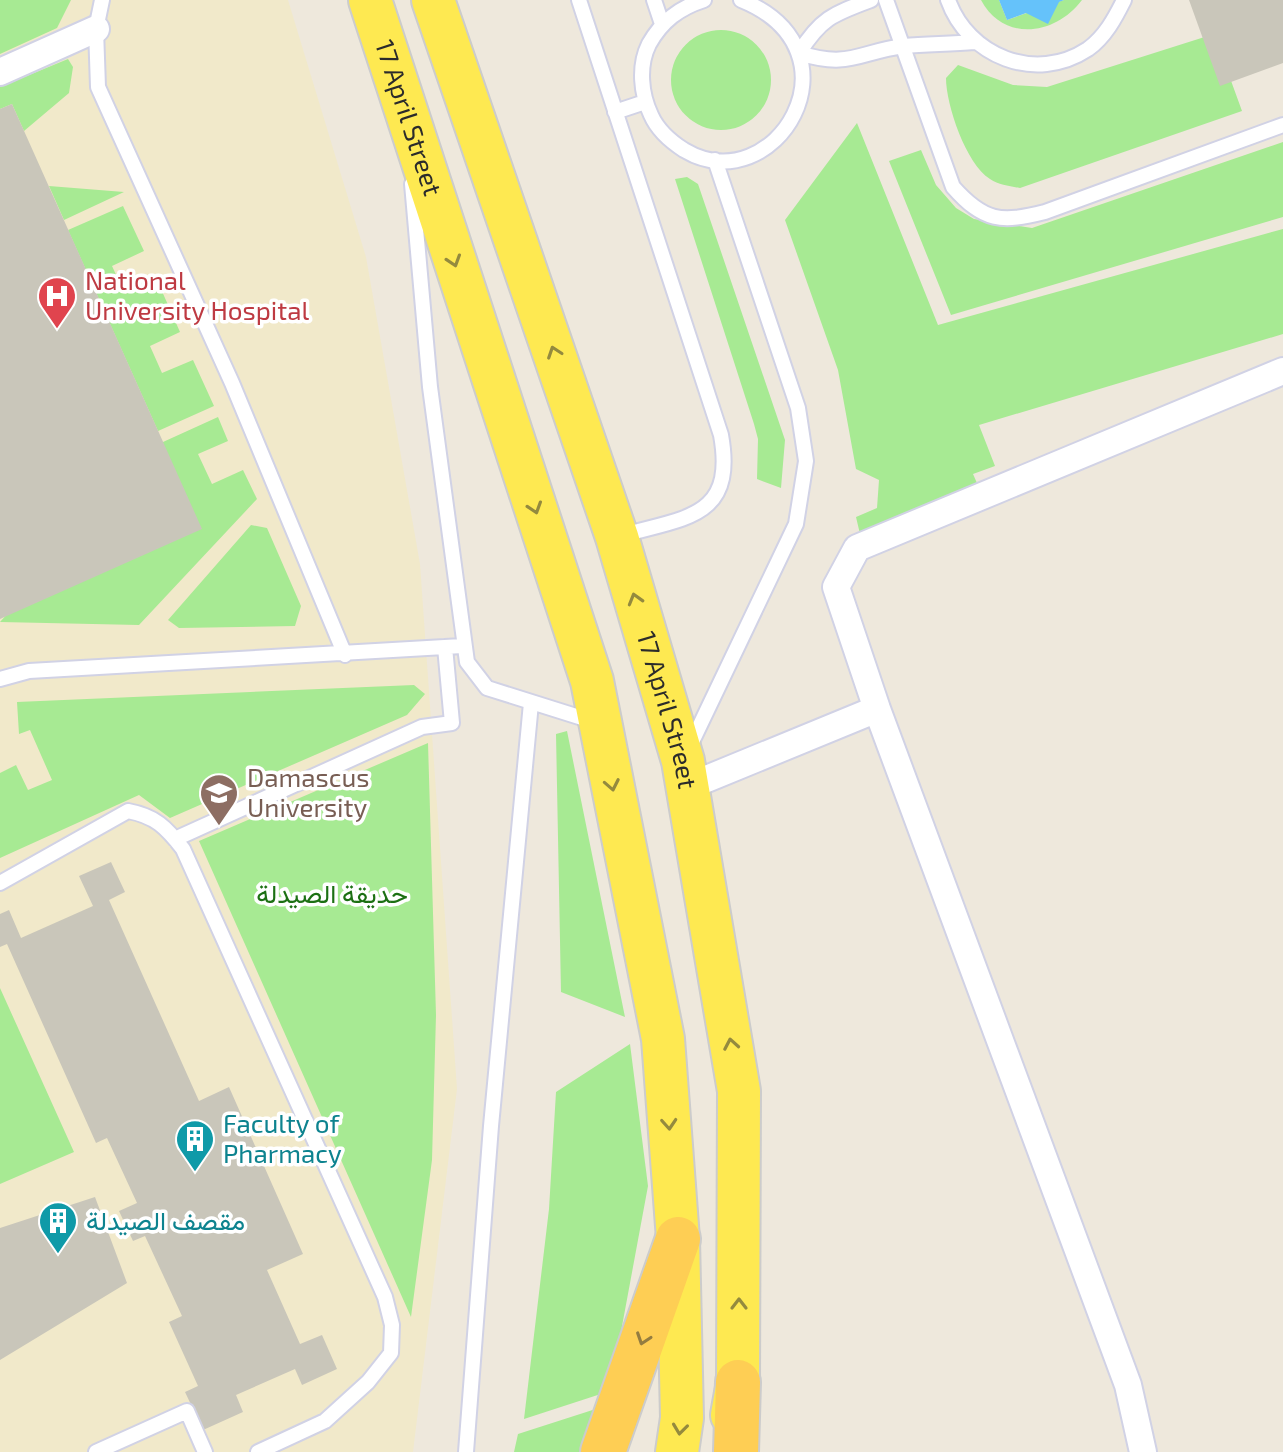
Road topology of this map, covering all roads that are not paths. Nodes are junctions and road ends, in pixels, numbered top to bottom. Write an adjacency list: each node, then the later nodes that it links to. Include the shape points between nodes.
1 (102, 0): 13 (lane)
2 (370, 0): 20 (main road, 17 April Street)
3 (433, 0): 24 (main road, 17 April Street, one-way to 3)
4 (579, 0): 19 (lane)
5 (654, 0): 12 (lane)
6 (704, 0): 12 (lane)
7 (741, 0): 16 (lane, via 765,10 786,29)
8 (871, 0): 16 (lane, via 829,15)
9 (886, 0): 15 (lane)
10 (948, 0): 14 (lane, via 954,18)
11 (1124, 0): 14 (lane, via 1110,27 1088,49 1061,62 1030,65 1000,59)
12 (662, 24): 18 (lane, via 647,48 641,75)
13 (96, 29): 17 (street); 27 (lane, via 98,87 232,383)
14 (974, 42): 15 (lane)
15 (902, 46): 16 (lane, via 847,62 825,62); 21 (lane, via 953,187 969,206 991,218 1045,212)
16 (799, 53): 22 (lane, via 804,80 799,107 786,130 766,148 741,158)
17 (0, 72)
18 (645, 102): 19 (lane); 22 (lane, via 671,142)
19 (615, 112): 24 (lane, via 726,464 722,488 704,508)
20 (406, 116): 25 (lane, via 430,387); 31 (main road, 17 April Street, one-way to 31, via 592,681)
21 (1283, 125)
22 (715, 160): 32 (lane, via 798,408 806,461 796,524)
23 (1283, 371): 30 (street, via 857,548 836,587)
24 (617, 537): 32 (main road, 17 April Street, one-way to 24)
25 (462, 646): 26 (lane); 29 (lane, via 487,688)
26 (445, 647): 27 (lane); 33 (lane, via 452,723 422,727)
27 (345, 655): 28 (lane, via 29,671)
28 (0, 679)
29 (531, 703): 31 (lane); 40 (lane)
30 (877, 709): 32 (street); 45 (street, via 1128,1385)
31 (600, 724): 35 (main road, 17 April Street, one-way to 35, via 663,1039)
32 (685, 774): 36 (main road, 17 April Street, one-way to 32, via 739,1091)
33 (175, 839): 34 (lane, via 149,815 128,811); 39 (lane, via 379,1283 392,1325 391,1353 368,1382 325,1421)
34 (0, 883)
35 (678, 1239): 41 (highway, one-way to 41); 42 (main road, 17 April Street, one-way to 42, via 682,1418)
36 (738, 1382): 43 (main road, 17 April Street); 44 (highway)
37 (96, 1452): 38 (lane, via 187,1411)
38 (205, 1452)
39 (258, 1452)
40 (466, 1452)
41 (603, 1452)
42 (677, 1452)
43 (726, 1452)
44 (736, 1452)
45 (1143, 1452)

